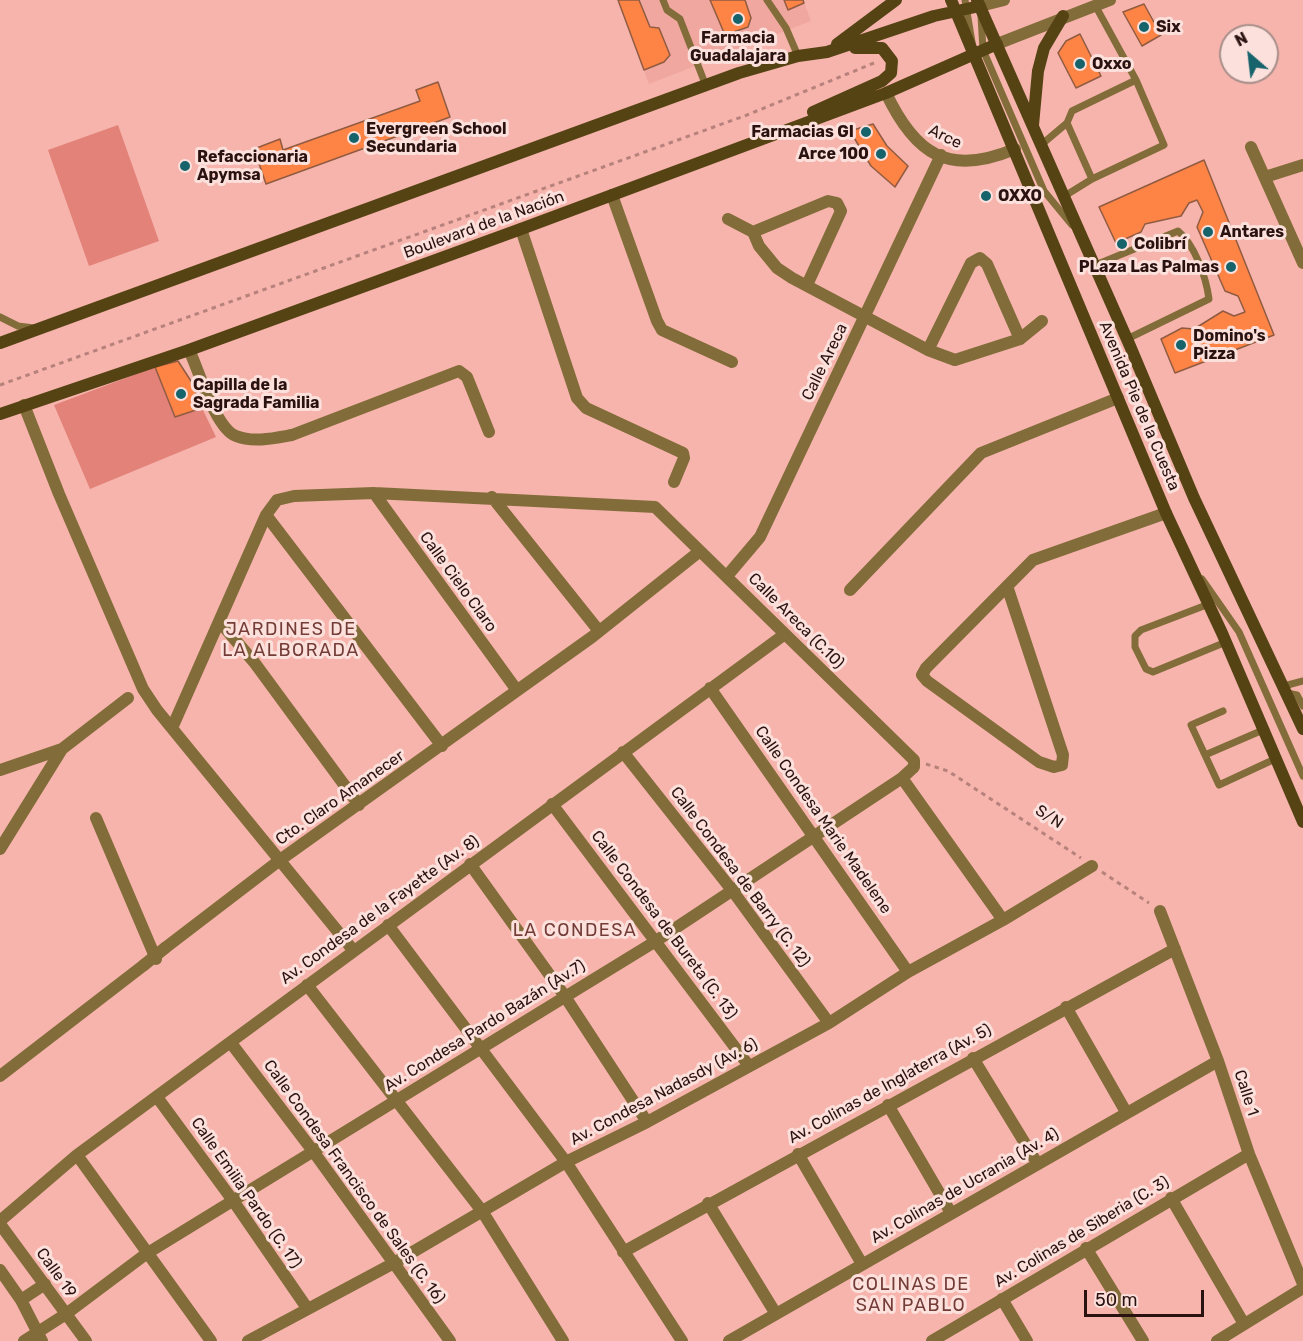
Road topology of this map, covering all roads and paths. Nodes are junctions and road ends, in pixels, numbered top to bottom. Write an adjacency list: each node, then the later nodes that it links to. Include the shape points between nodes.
1 (663, 0): 15 (lane, via 667,10 680,19)
2 (767, 0): 12 (lane, via 786,28)
3 (896, 0): 10 (main road)
4 (1004, 0): 6 (street)
5 (1102, 2): 8 (street); 14 (lane)
6 (972, 3): 7 (main road); 9 (main road, Avenida Pie de la Cuesta); 11 (lane); 11 (lane)
7 (952, 5): 10 (main road); 11 (main road, Avenida Pie de la Cuesta)
8 (1063, 16): 9 (street); 18 (main road, via 1044,48)
9 (997, 44): 11 (main road, Boulevard de la Nación); 18 (main road, Avenida Pie de la Cuesta)
10 (827, 52): 12 (main road); 13 (main road, via 877,46)
11 (979, 52): 16 (main road, Boulevard de la Nación); 22 (main road, Avenida Pie de la Cuesta); 31 (lane, via 1044,191)
12 (798, 56): 15 (main road)
13 (890, 56): 19 (main road, via 892,67 882,81); 46 (path, via 747,115)
14 (1136, 80): 17 (lane, via 1071,111); 26 (lane, via 1164,145)
15 (706, 86): 39 (main road)
16 (886, 93): 19 (main road, Boulevard de la Nación); 23 (street, Arce, via 900,122 919,146)
17 (1067, 123): 20 (lane); 26 (lane)
18 (1033, 127): 20 (main road, Avenida Pie de la Cuesta)
19 (750, 143): 27 (main road, Boulevard de la Nación)
20 (1041, 145): 28 (main road, Avenida Pie de la Cuesta)
21 (1251, 147): 25 (street)
22 (1015, 149): 23 (street, Arce, via 978,161 957,162); 47 (main road, Avenida Pie de la Cuesta)
23 (941, 155): 36 (street, Calle Areca)
24 (1303, 165): 25 (street)
25 (1265, 177): 33 (street)
26 (1092, 179): 28 (lane)
27 (612, 195): 30 (main road, Boulevard de la Nación); 45 (street, via 663,330)
28 (1063, 197): 31 (main road, Avenida Pie de la Cuesta)
29 (728, 219): 32 (street)
30 (521, 229): 43 (main road, Boulevard de la Nación); 51 (street, via 577,398 586,408 683,453)
31 (1078, 231): 34 (main road, Avenida Pie de la Cuesta)
32 (753, 232): 35 (street, via 777,268); 35 (street, via 828,201 837,203 841,211)
33 (1303, 263)
34 (1094, 267): 41 (main road, Avenida Pie de la Cuesta); 41 (lane, via 1179,231 1186,238 1209,299)
35 (807, 285): 36 (street)
36 (866, 315): 44 (street); 58 (street, Calle Areca, via 760,537)
37 (0, 317): 39 (lane, via 18,326)
38 (1042, 321): 40 (street)
39 (40, 329): 42 (main road)
40 (1020, 339): 44 (street, via 955,360); 44 (street, via 987,264 980,258 970,263)
41 (1127, 339): 69 (main road, Avenida Pie de la Cuesta, via 1194,498)
42 (0, 344)
43 (189, 350): 48 (main road, Boulevard de la Nación); 50 (street, via 220,422 235,436 264,440 292,435 459,371 467,377)
44 (928, 350)
45 (732, 362)
46 (0, 385)
47 (1118, 398): 54 (main road, Avenida Pie de la Cuesta); 60 (street, via 981,453)
48 (24, 405): 49 (main road, Boulevard de la Nación); 73 (street, via 143,689)
49 (0, 414)
50 (489, 432)
51 (674, 482)
52 (374, 494): 53 (street); 55 (street, via 294,496 277,500); 68 (street, Calle Cielo Claro)
53 (492, 497): 56 (street, Calle Areca (C.10), via 655,507); 63 (street)
54 (1166, 513): 57 (main road, Avenida Pie de la Cuesta); 59 (street, via 1033,560)
55 (266, 515): 62 (street); 76 (street)
56 (700, 552): 58 (street, Calle Areca (C.10)); 63 (street, Cto. Claro Amanecer)
57 (1185, 555): 61 (main road, Avenida Pie de la Cuesta); 83 (lane, via 1239,632)
58 (727, 576): 64 (street, Calle Areca (C.10))
59 (1007, 586): 59 (street, via 922,675 1039,762 1058,767 1063,755)
60 (850, 590)
61 (1209, 604): 65 (main road, Avenida Pie de la Cuesta); 65 (lane, via 1141,630 1135,636 1135,646 1146,669 1153,672)
62 (220, 622): 73 (street); 86 (street)
63 (599, 631): 68 (street, Cto. Claro Amanecer)
64 (785, 634): 67 (street, Av. Condesa de la Fayette (Av. 8)); 81 (street, Calle Areca (C.10))
65 (1226, 642): 75 (main road, Avenida Pie de la Cuesta)
66 (1303, 681): 69 (lane)
67 (710, 688): 78 (street, Av. Condesa de la Fayette (Av. 8)); 89 (street, Calle Condesa Marie Madelene)
68 (516, 689): 76 (street, Cto. Claro Amanecer)
69 (1286, 689): 71 (lane); 74 (main road, Avenida Pie de la Cuesta)
70 (128, 698): 77 (street)
71 (1303, 705)
72 (1223, 711): 79 (lane, via 1191,725)
73 (172, 728): 91 (street)
74 (1303, 729)
75 (1263, 730): 79 (lane); 80 (main road, Avenida Pie de la Cuesta)
76 (442, 746): 86 (street, Cto. Claro Amanecer)
77 (62, 749): 82 (street); 90 (street)
78 (623, 752): 85 (street, Av. Condesa de la Fayette (Av. 8)); 94 (street, Calle Condesa de Barry (C. 12))
79 (1205, 755): 80 (lane, via 1219,785)
80 (1275, 759): 88 (main road, Avenida Pie de la Cuesta)
81 (914, 760): 84 (street, Av. Condesa Pardo Bazán (Av.7), via 914,766); 93 (path, S/N, via 948,771)
82 (0, 770)
83 (1303, 776)
84 (902, 778): 89 (street, Av. Condesa Pardo Bazán (Av.7)); 96 (street)
85 (552, 804): 92 (street, Av. Condesa de la Fayette (Av. 8)); 98 (street, Calle Condesa de Bureta (C. 13))
86 (359, 805): 91 (street, Cto. Claro Amanecer)
87 (96, 818): 101 (street)
88 (1303, 822)
89 (815, 836): 94 (street, Av. Condesa Pardo Bazán (Av.7)); 102 (street, Calle Condesa Marie Madelene)
90 (0, 849)
91 (280, 860): 100 (street); 101 (street, Cto. Claro Amanecer, bridge)
92 (470, 864): 97 (street, Av. Condesa de la Fayette (Av. 8)); 104 (street)
93 (1092, 866): 95 (path, S/N); 96 (street, Av. Condesa Nadasdy (Av. 6))
94 (732, 890): 98 (street, Av. Condesa Pardo Bazán (Av.7)); 106 (street, Calle Condesa de Barry (C. 12))
95 (1160, 911): 99 (street, Calle 1)
96 (1003, 920): 102 (street, Av. Condesa Nadasdy (Av. 6))
97 (388, 925): 100 (street, Av. Condesa de la Fayette (Av. 8)); 108 (street)
98 (656, 941): 104 (street, Av. Condesa Pardo Bazán (Av.7)); 111 (street, Calle Condesa de Bureta (C. 13))
99 (1175, 949): 105 (street, Av. Colinas de Inglaterra (Av. 5)); 110 (street, Calle 1)
100 (353, 950): 103 (street, Av. Condesa de la Fayette (Av. 8))
101 (150, 962): 112 (street, Cto. Claro Amanecer)
102 (908, 972): 106 (street, Av. Condesa Nadasdy (Av. 6))
103 (307, 984): 107 (street, Av. Condesa de la Fayette (Av. 8)); 114 (street)
104 (564, 995): 108 (street, Av. Condesa Pardo Bazán (Av.7)); 117 (street)
105 (1066, 1007): 109 (street, Av. Colinas de Inglaterra (Av. 5)); 116 (street)
106 (829, 1023): 111 (street, Av. Condesa Nadasdy (Av. 6))
107 (231, 1043): 113 (street, Av. Condesa de la Fayette (Av. 8)); 118 (street, Calle Condesa Francisco de Sales (C. 16))
108 (480, 1047): 114 (street, Av. Condesa Pardo Bazán (Av.7)); 122 (street)
109 (973, 1058): 115 (street, Av. Colinas de Inglaterra (Av. 5)); 123 (street)
110 (1218, 1061): 116 (street, Av. Colinas de Ucrania (Av. 4)); 120 (street, Calle 1)
111 (749, 1066): 117 (street, Av. Condesa Nadasdy (Av. 6))
112 (0, 1076)
113 (157, 1097): 121 (street, Av. Condesa de la Fayette (Av. 8)); 125 (street, Calle Emilia Pardo (C. 17))
114 (398, 1100): 118 (street, Av. Condesa Pardo Bazán (Av.7)); 127 (street)
115 (888, 1105): 119 (street, Av. Colinas de Inglaterra (Av. 5)); 128 (street)
116 (1126, 1112): 123 (street, Av. Colinas de Ucrania (Av. 4))
117 (647, 1122): 122 (street, Av. Condesa Nadasdy (Av. 6))
118 (314, 1151): 125 (street, Av. Condesa Pardo Bazán (Av.7)); 133 (street, Calle Condesa Francisco de Sales (C. 16))
119 (798, 1154): 126 (street, Av. Colinas de Inglaterra (Av. 5)); 134 (street)
120 (1249, 1154): 124 (street, Av. Colinas de Siberia (C. 3)); 137 (street, Calle 1)
121 (77, 1155): 129 (street, Av. Condesa de la Fayette (Av. 8)); 132 (street)
122 (566, 1162): 127 (street, Av. Condesa Nadasdy (Av. 6)); 131 (street)
123 (1037, 1163): 128 (street, Av. Colinas de Ucrania (Av. 4))
124 (1171, 1198): 130 (street, Av. Colinas de Siberia (C. 3)); 144 (street)
125 (234, 1202): 132 (street, Av. Condesa Pardo Bazán (Av.7)); 141 (street, Calle Emilia Pardo (C. 17))
126 (708, 1203): 131 (street, Av. Colinas de Inglaterra (Av. 5)); 143 (street)
127 (482, 1211): 133 (street, Av. Condesa Nadasdy (Av. 6)); 152 (street)
128 (951, 1213): 134 (street, Av. Colinas de Ucrania (Av. 4))
129 (0, 1222): 136 (street, Calle 19)
130 (1086, 1248): 139 (street, Av. Colinas de Siberia (C. 3)); 156 (street)
131 (623, 1252): 146 (street)
132 (146, 1254): 142 (street, Av. Condesa Pardo Bazán (Av.7)); 149 (street)
133 (394, 1263): 141 (street, Av. Condesa Nadasdy (Av. 6)); 151 (street, Calle Condesa Francisco de Sales (C. 16))
134 (862, 1264): 143 (street, Av. Colinas de Ucrania (Av. 4))
135 (0, 1270): 140 (street)
136 (45, 1284): 140 (street); 142 (street, Calle 19)
137 (1303, 1284)
138 (1303, 1288): 144 (street)
139 (1002, 1299): 154 (street, Av. Colinas de Siberia (C. 3)); 155 (street)
140 (21, 1300): 145 (street)
141 (307, 1308): 150 (street, Av. Condesa Nadasdy (Av. 6))
142 (66, 1314): 145 (street, Av. Condesa Pardo Bazán (Av.7)); 148 (street, Calle 19)
143 (776, 1314): 153 (street, Av. Colinas de Ucrania (Av. 4))
144 (1244, 1324): 157 (street)
145 (40, 1337): 147 (street, Av. Condesa Pardo Bazán (Av.7))
146 (679, 1340)
147 (24, 1341)
148 (86, 1341)
149 (211, 1341)
150 (248, 1341)
151 (450, 1341)
152 (563, 1341)
153 (729, 1341)
154 (932, 1341)
155 (1027, 1341)
156 (1143, 1341)
157 (1217, 1341)

